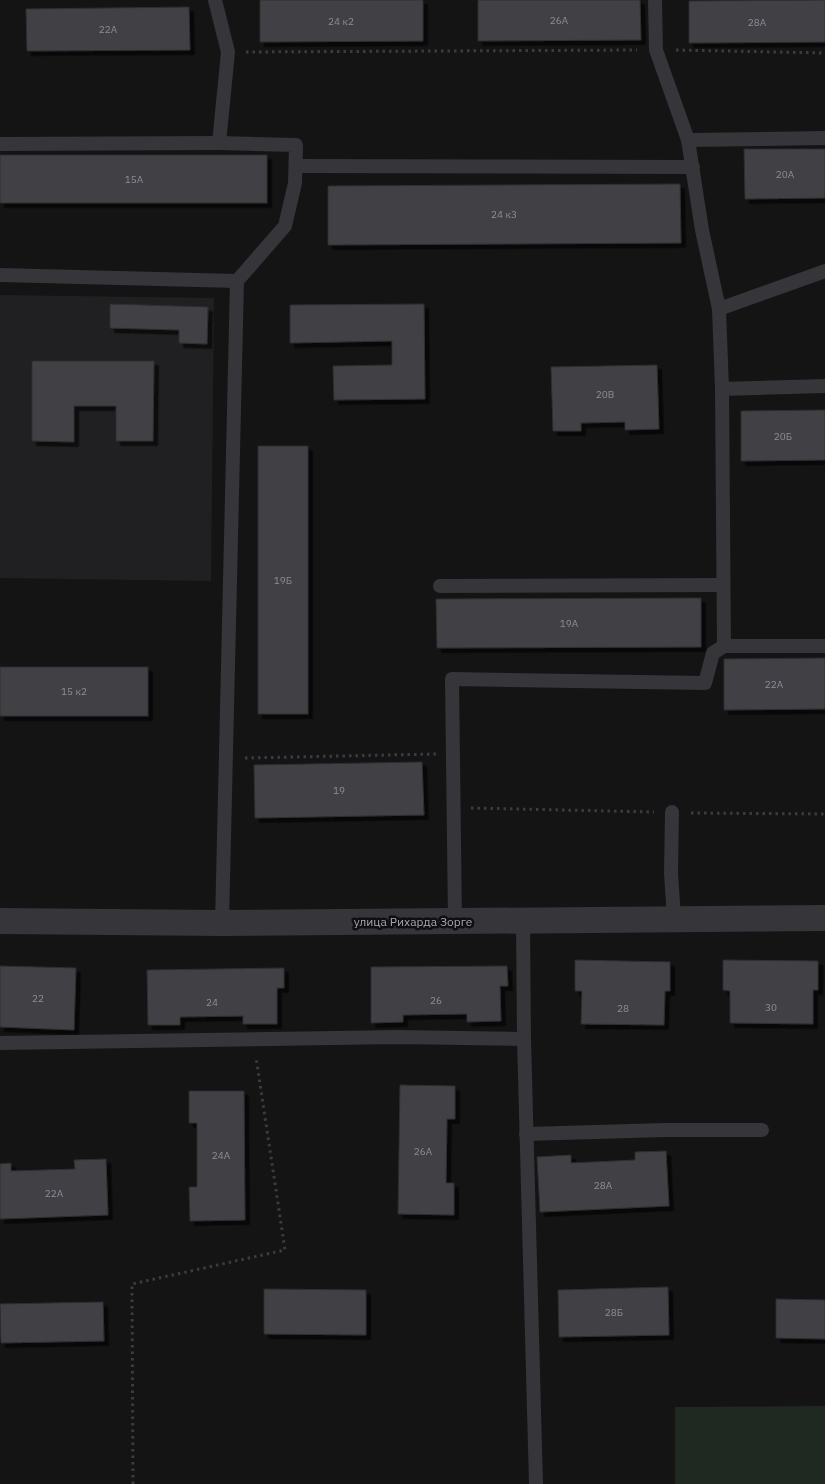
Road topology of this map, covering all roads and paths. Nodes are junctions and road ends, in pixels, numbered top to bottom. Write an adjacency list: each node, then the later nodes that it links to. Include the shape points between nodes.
1 (215, 0): 4 (lane)
2 (655, 0): 3 (lane)
3 (656, 50): 4 (path); 5 (path); 7 (lane)
4 (228, 52): 8 (lane)
5 (825, 53)
6 (825, 138): 7 (lane)
7 (688, 140): 11 (lane)
8 (219, 143): 9 (lane); 10 (lane, via 296,146)
9 (0, 144)
10 (296, 166): 11 (lane); 14 (lane, via 285,226)
11 (692, 167): 15 (lane)
12 (825, 271): 15 (lane)
13 (0, 275): 14 (lane)
14 (237, 281): 23 (lane)
15 (719, 309): 17 (lane)
16 (825, 386): 17 (lane)
17 (722, 389): 18 (lane)
18 (723, 585): 19 (lane); 20 (lane)
19 (440, 586)
20 (724, 646): 21 (lane); 22 (lane, via 713,653 705,683 452,679)
21 (825, 646)
22 (454, 753): 23 (path); 24 (lane)
23 (226, 759): 32 (lane)
24 (454, 808): 25 (path); 31 (lane)
25 (672, 812): 26 (path); 28 (lane)
26 (825, 814)
27 (825, 918): 28 (street, улица Рихарда Зорге)
28 (674, 919): 30 (street, улица Рихарда Зорге)
29 (0, 921): 32 (street, улица Рихарда Зорге)
30 (523, 921): 31 (street, улица Рихарда Зорге); 34 (lane)
31 (455, 922): 32 (street, улица Рихарда Зорге)
32 (222, 923)
33 (253, 1039): 34 (lane); 35 (lane); 38 (path, via 284,1250 132,1284)
34 (524, 1039): 37 (lane)
35 (0, 1043)
36 (762, 1130): 37 (lane)
37 (526, 1134): 39 (lane)
38 (133, 1484)
39 (536, 1484)

